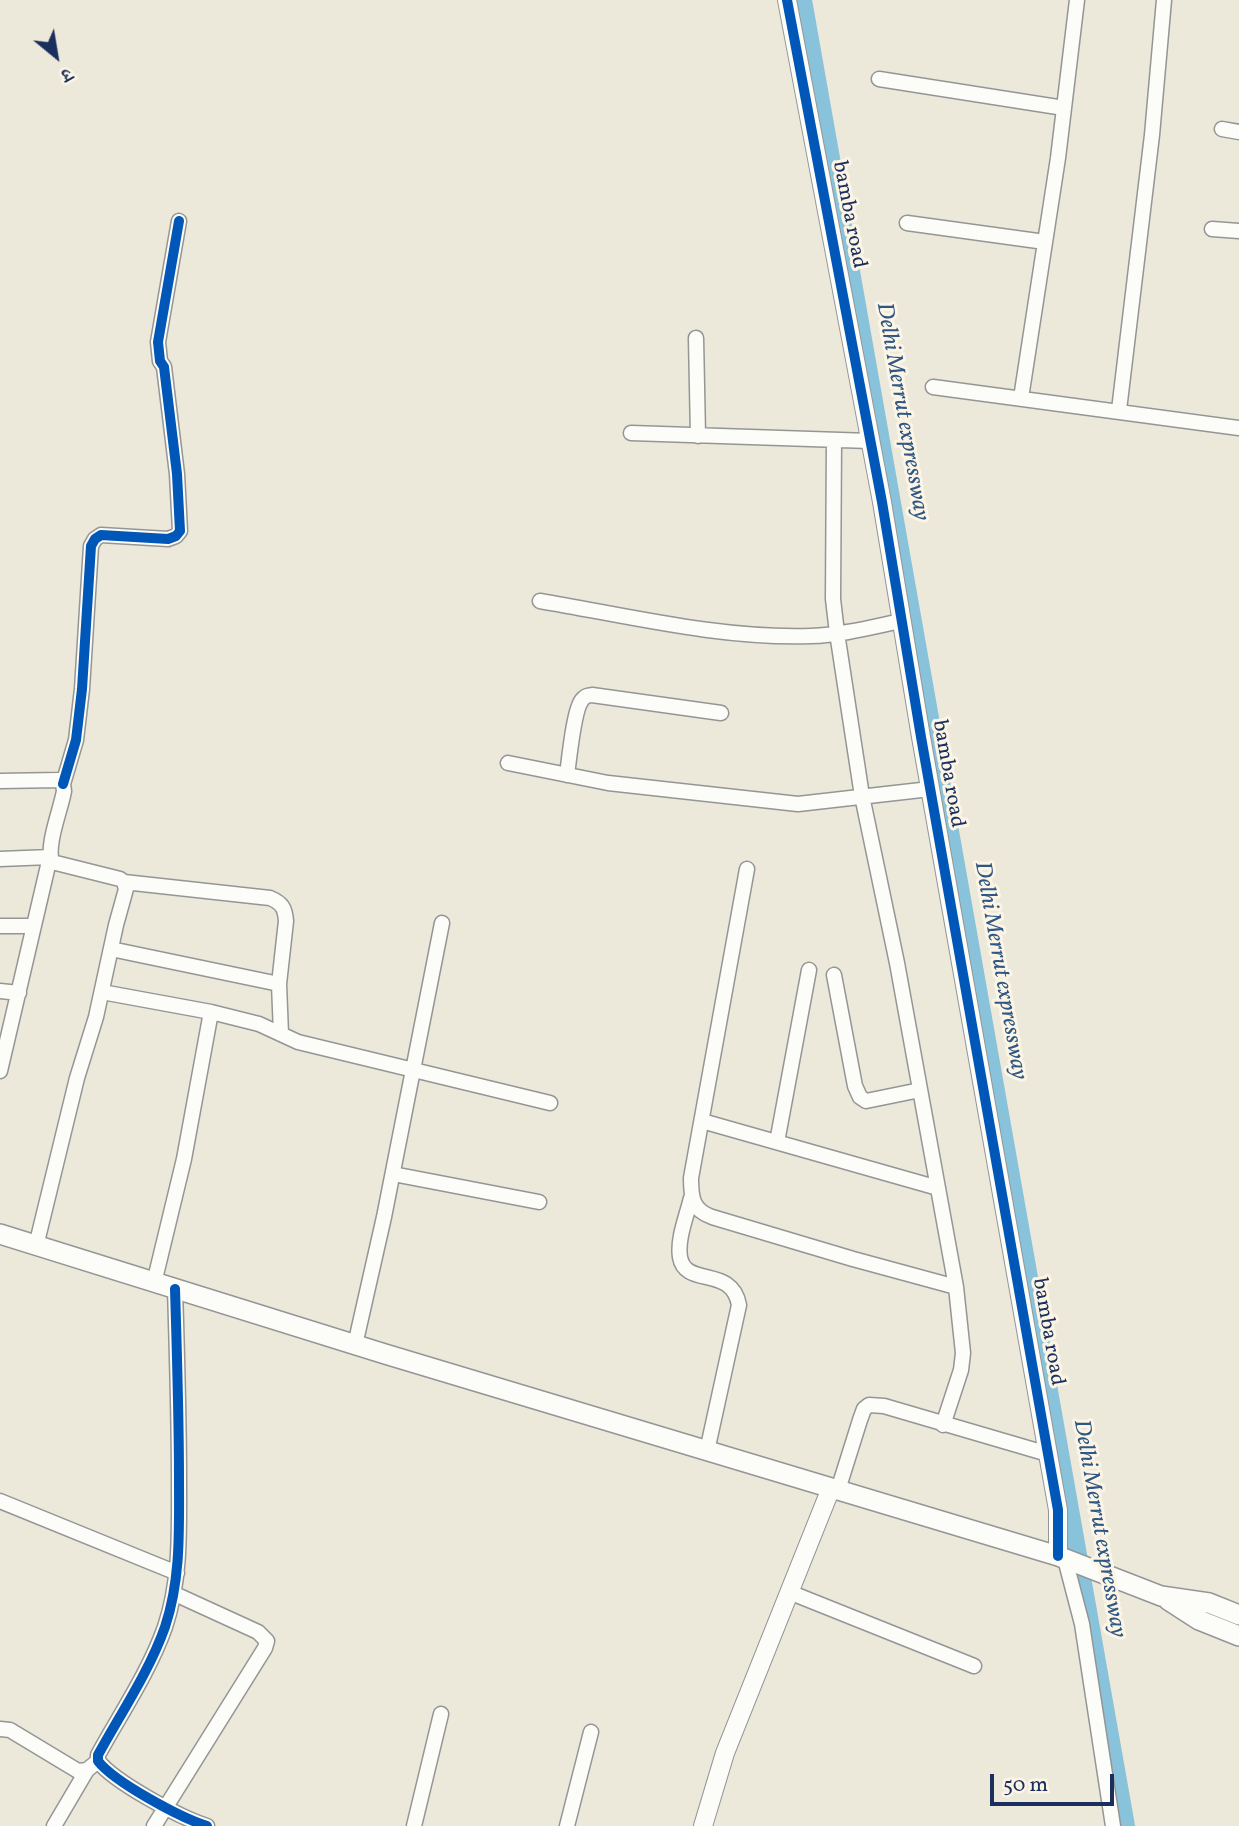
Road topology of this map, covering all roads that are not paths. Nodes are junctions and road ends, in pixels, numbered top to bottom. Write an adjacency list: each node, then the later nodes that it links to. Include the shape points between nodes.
1 (788, 0): 21 (street, bamba road)
2 (1077, 0): 5 (street)
3 (1164, 0): 16 (street)
4 (879, 79): 5 (street)
5 (1064, 108): 12 (street)
6 (1222, 130): 7 (street)
7 (1239, 132)
8 (179, 221): 29 (street, via 158,342 177,474 180,531 168,539 101,535 91,546 82,689 76,740)
9 (907, 223): 12 (street)
10 (1212, 229): 11 (street)
11 (1239, 232)
12 (1045, 242): 15 (street)
13 (696, 338): 19 (street)
14 (933, 387): 15 (street)
15 (1021, 398): 16 (street)
16 (1119, 410): 17 (street)
17 (1239, 428)
18 (631, 433): 19 (street)
19 (698, 436): 20 (street)
20 (834, 440): 21 (street); 24 (street, via 832,590)
21 (870, 441): 23 (street, bamba road)
22 (540, 601): 24 (street, via 706,629 780,636)
23 (901, 621): 24 (street); 30 (street, bamba road)
24 (837, 633): 31 (street)
25 (721, 713): 27 (street, via 586,696 577,712)
26 (508, 763): 27 (street)
27 (567, 775): 31 (street, via 798,804)
28 (0, 780): 29 (street, via 52,779)
29 (63, 784): 32 (street)
30 (930, 789): 31 (street); 67 (street, bamba road)
31 (862, 796): 51 (street)
32 (50, 857): 33 (street); 35 (street, via 57,864); 38 (street)
33 (0, 859)
34 (747, 869): 53 (street)
35 (124, 882): 39 (street); 42 (street, via 280,902 286,921)
36 (442, 923): 50 (street)
37 (0, 926): 38 (street)
38 (34, 926): 45 (street)
39 (111, 950): 42 (street); 44 (street)
40 (809, 970): 54 (street)
41 (835, 975): 51 (street, via 860,1097 866,1101)
42 (279, 984): 47 (street)
43 (0, 991): 45 (street)
44 (102, 992): 46 (street); 60 (street)
45 (19, 993): 48 (street)
46 (211, 1012): 47 (street); 61 (street, via 184,1159)
47 (281, 1034): 50 (street)
48 (4, 1036): 49 (street)
49 (0, 1071)
50 (413, 1071): 52 (street); 55 (street)
51 (920, 1090): 56 (street)
52 (550, 1103)
53 (702, 1121): 54 (street); 57 (street)
54 (777, 1142): 56 (street)
55 (393, 1174): 58 (street); 64 (street)
56 (938, 1188): 62 (street)
57 (691, 1198): 62 (street, via 702,1213); 66 (street, via 680,1260 695,1274 732,1286 739,1305)
58 (540, 1202)
59 (0, 1234): 60 (main road)
60 (36, 1246): 61 (main road)
61 (154, 1283): 63 (main road)
62 (956, 1287): 65 (street, via 962,1362)
63 (175, 1289): 64 (main road); 71 (street)
64 (355, 1345): 66 (main road)
65 (943, 1425): 67 (street); 68 (street, via 869,1405)
66 (707, 1451): 68 (main road)
67 (1048, 1454): 70 (street, bamba road)
68 (835, 1489): 70 (main road); 72 (street)
69 (2, 1506): 71 (street)
70 (1065, 1558): 74 (main road); 89 (street, via 1082,1625)
71 (177, 1573): 73 (street)
72 (789, 1592): 77 (street); 88 (street, via 725,1753)
73 (174, 1594): 81 (street, via 164,1629); 82 (street, via 258,1632 267,1641)
74 (1161, 1596): 75 (main road, via 1209,1603); 76 (main road, via 1199,1620)
75 (1239, 1615)
76 (1239, 1636)
77 (974, 1666)
78 (442, 1714): 86 (street)
79 (0, 1729): 81 (street, via 10,1730 70,1769)
80 (591, 1732): 87 (street)
81 (93, 1766): 82 (street); 83 (street)
82 (166, 1806): 84 (street); 85 (street)
83 (54, 1826)
84 (153, 1826)
85 (207, 1826)
86 (414, 1826)
87 (567, 1826)
88 (703, 1826)
89 (1113, 1826)

